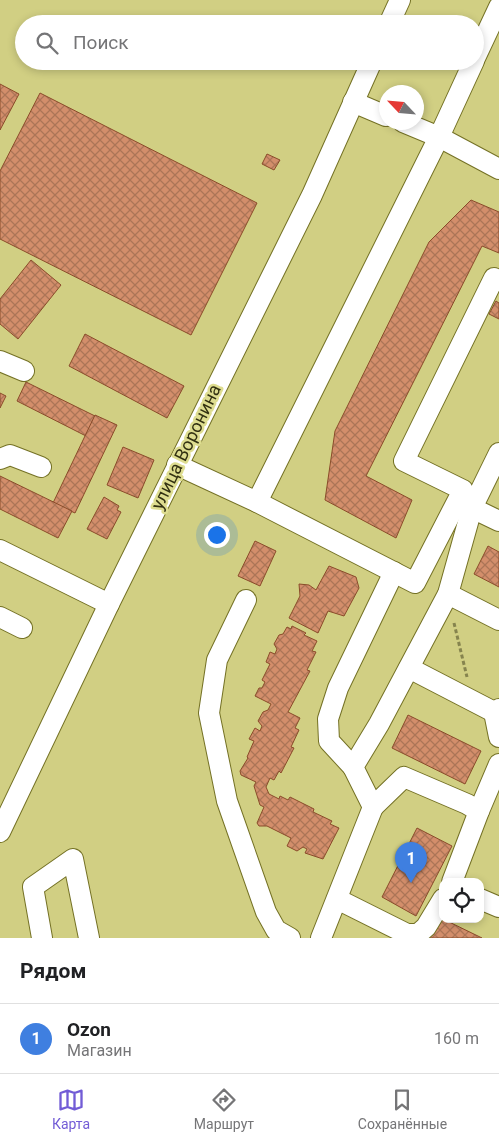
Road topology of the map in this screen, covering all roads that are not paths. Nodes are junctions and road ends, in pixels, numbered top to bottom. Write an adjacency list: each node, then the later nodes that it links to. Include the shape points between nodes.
1 (400, 0): 3 (street)
2 (499, 7): 4 (street)
3 (393, 15)
4 (484, 40)
5 (368, 70): 7 (street, улица Воронина)
6 (470, 70): 10 (street)
7 (353, 102): 8 (street); 17 (street, улица Воронина, via 312,195)
8 (379, 113)
9 (422, 130): 10 (street)
10 (439, 137): 11 (street); 19 (street)
11 (499, 169)
12 (499, 280): 23 (street, via 494,278 404,461 463,490 415,583)
13 (0, 361): 14 (street)
14 (24, 371)
15 (499, 453): 20 (street)
16 (0, 459): 18 (street, via 10,456)
17 (177, 465): 19 (street); 26 (street, улица Воронина)
18 (41, 467)
19 (257, 502): 23 (street)
20 (472, 508): 21 (street); 24 (street)
21 (499, 521)
22 (0, 550): 26 (street)
23 (394, 572): 33 (street, via 338,688 328,719 329,742)
24 (448, 594): 28 (street); 30 (street)
25 (246, 600): 46 (street, via 218,660 209,713 227,801 266,912 276,930)
26 (109, 604): 37 (street, улица Воронина)
27 (0, 617): 29 (street)
28 (499, 620)
29 (22, 628)
30 (409, 668): 31 (street); 33 (street)
31 (497, 710): 32 (street)
32 (499, 737)
33 (353, 766): 35 (street)
34 (497, 775): 36 (street)
35 (373, 807): 36 (street, via 404,777); 39 (street)
36 (479, 811): 38 (street)
37 (0, 832)
38 (454, 878)
39 (336, 899): 43 (street); 47 (street)
40 (484, 901): 42 (street)
41 (439, 906): 43 (street, via 418,934)
42 (499, 907)
43 (381, 930)
44 (42, 938): 45 (street, via 33,887 73,860)
45 (89, 938)
46 (290, 938)
47 (321, 938)

